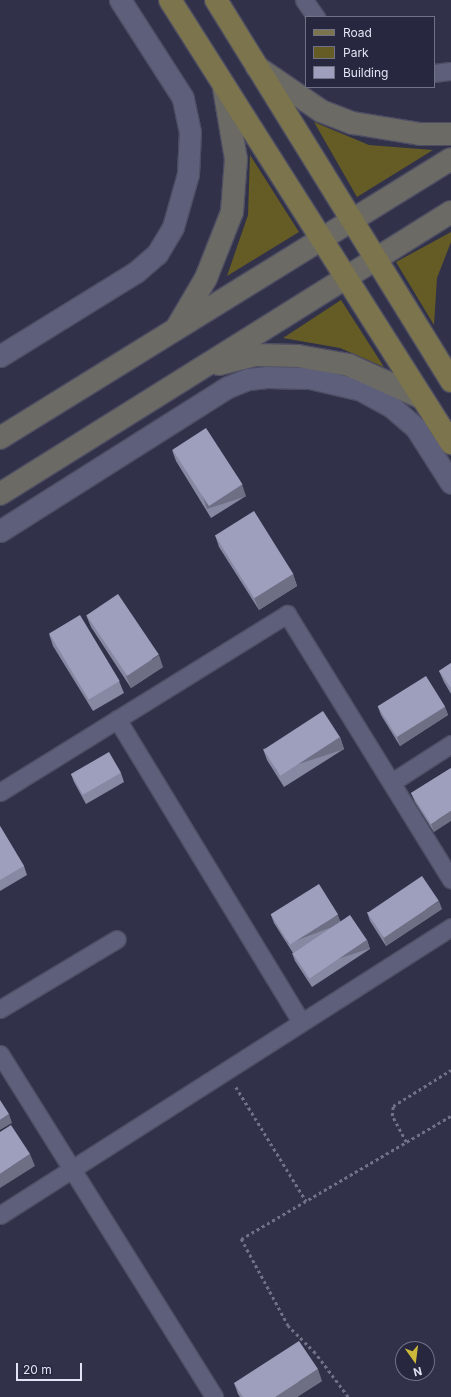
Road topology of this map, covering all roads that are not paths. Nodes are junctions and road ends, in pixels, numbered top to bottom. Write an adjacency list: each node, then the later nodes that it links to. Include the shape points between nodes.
1 (120, 0): 18 (street, via 183,98 190,132 188,174 173,227 157,254 136,272)
2 (170, 0): 9 (main road)
3 (216, 0): 6 (main road)
4 (304, 0): 5 (street)
5 (315, 16)
6 (257, 67): 10 (main road, via 321,111 352,122 420,134); 13 (main road)
7 (451, 72): 8 (street)
8 (435, 73)
9 (224, 88): 14 (main road); 17 (main road, via 236,159 232,212 206,278)
10 (451, 134)
11 (451, 159): 13 (main road)
12 (451, 212): 15 (main road)
13 (351, 220): 14 (main road); 15 (main road)
14 (321, 240): 16 (main road); 17 (main road)
15 (375, 259): 16 (main road); 20 (main road)
16 (344, 278): 19 (main road); 21 (main road)
17 (174, 332): 22 (main road)
18 (0, 356)
19 (200, 368): 21 (main road, via 255,355 298,356 349,365); 25 (main road)
20 (451, 382)
21 (422, 398): 23 (main road)
22 (0, 438)
23 (451, 443)
24 (451, 483): 26 (street, via 416,428 393,408 361,390 310,378 267,376 248,379 228,387)
25 (0, 494)
26 (0, 531)
27 (117, 719): 29 (street, via 287,614); 30 (street); 35 (street)
28 (451, 744): 29 (street)
29 (392, 782): 31 (street)
30 (0, 792)
31 (451, 880)
32 (451, 928): 35 (street)
33 (117, 939): 34 (street)
34 (0, 1009)
35 (301, 1022): 37 (street)
36 (0, 1054): 37 (street)
37 (71, 1167): 38 (street); 39 (street)
38 (0, 1215)
39 (214, 1397)

